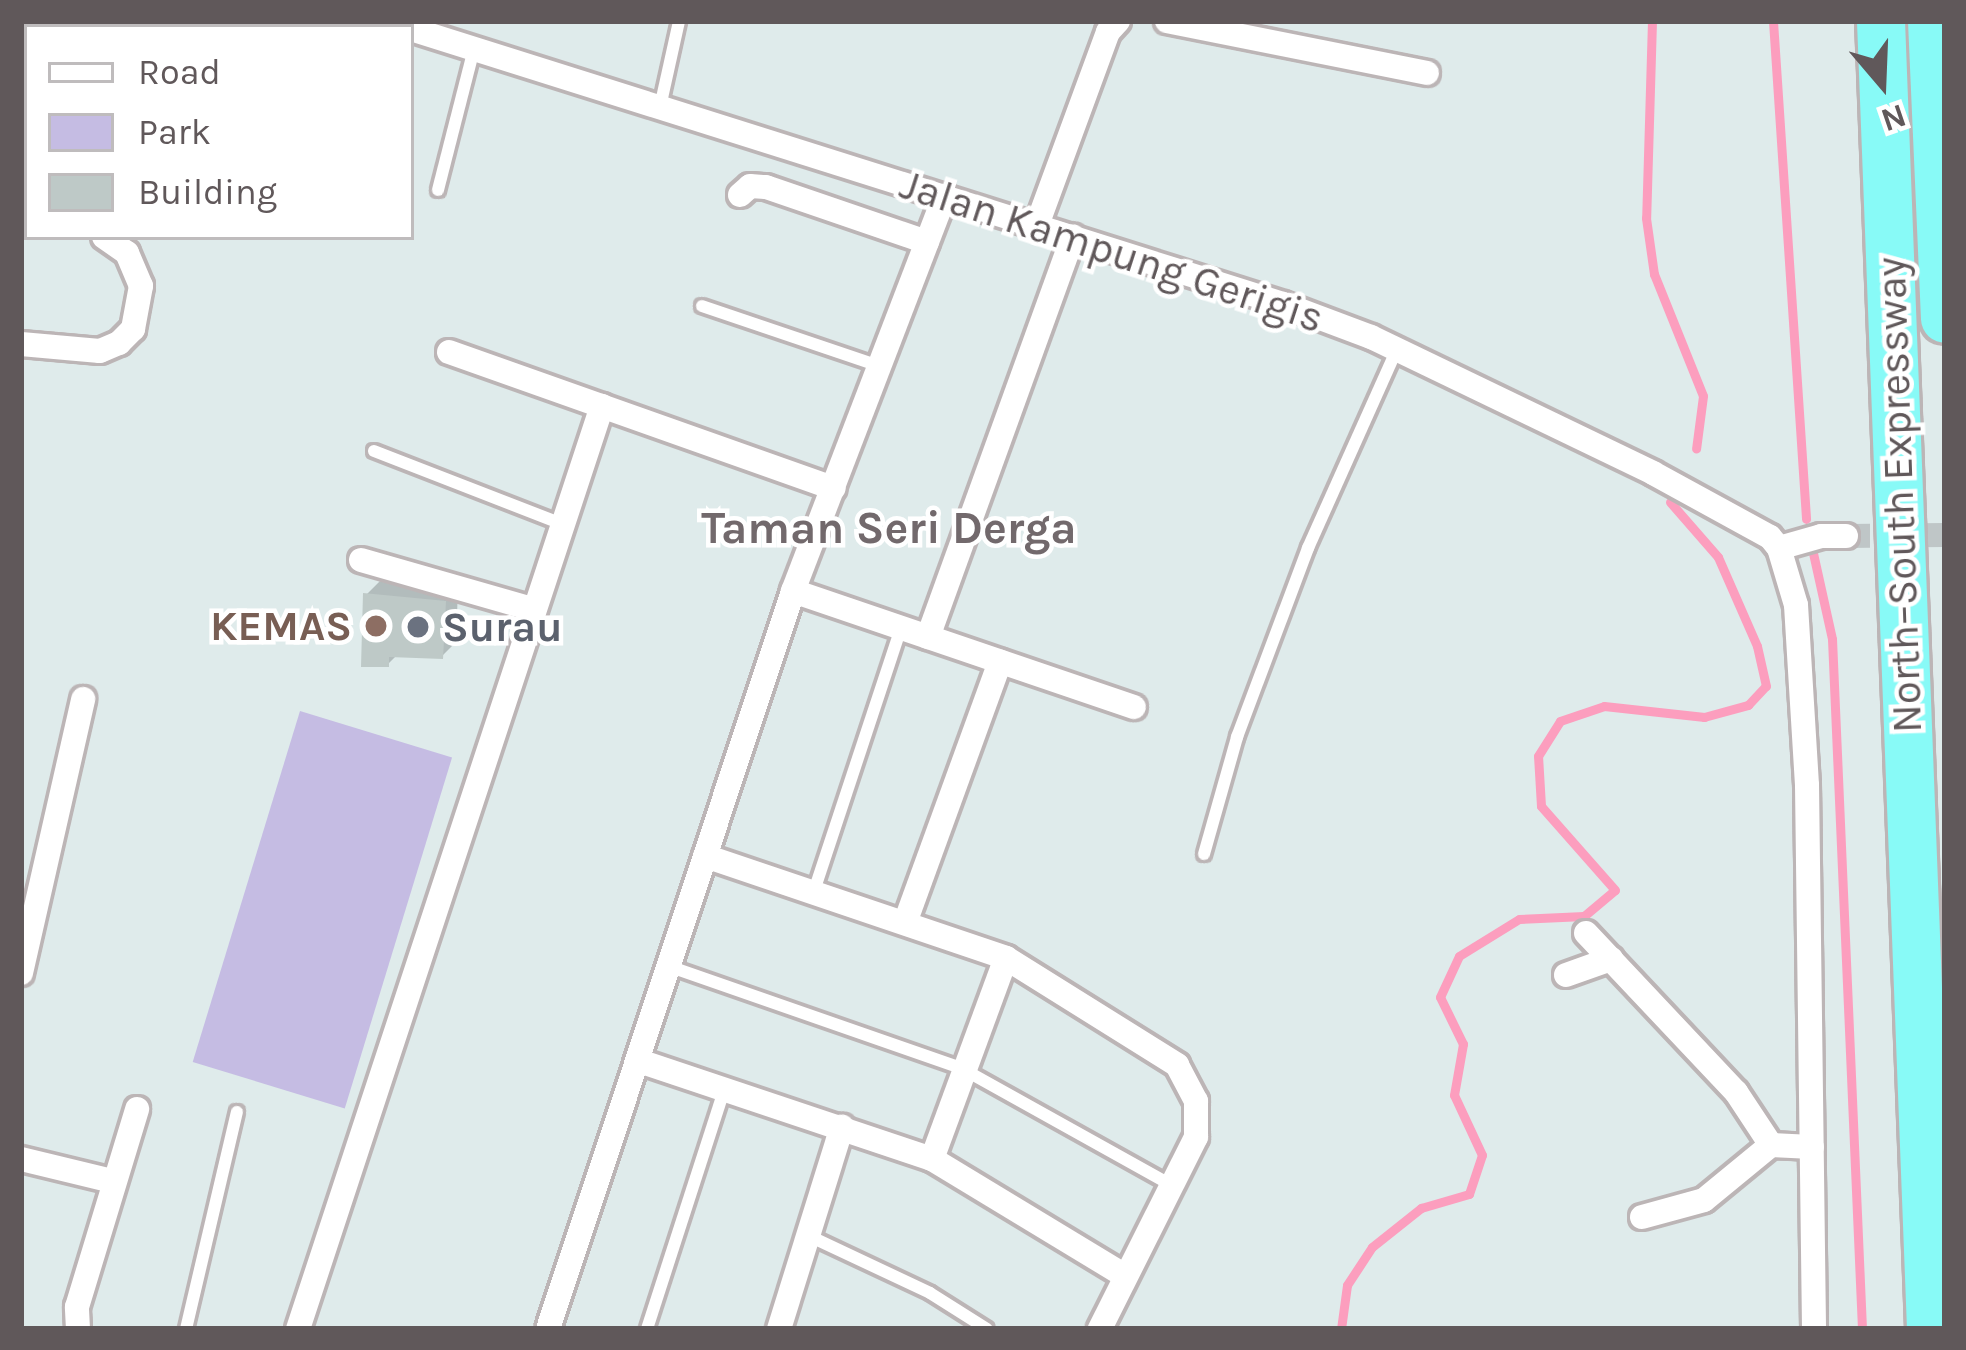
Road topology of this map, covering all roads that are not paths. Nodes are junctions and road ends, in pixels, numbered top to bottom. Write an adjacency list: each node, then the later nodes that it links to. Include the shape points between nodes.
1 (679, 21): 9 (lane)
2 (1118, 21): 13 (street)
3 (1167, 21): 8 (street)
4 (1881, 21): 71 (highway, North–South Expressway)
5 (1932, 21): 18 (highway, North–South Expressway)
6 (414, 28): 7 (street, Jalan Kampung Gerigis)
7 (474, 49): 9 (street, Jalan Kampung Gerigis); 10 (lane)
8 (1426, 73)
9 (659, 108): 12 (street, Jalan Kampung Gerigis)
10 (438, 190)
11 (740, 195): 16 (street, via 766,187)
12 (945, 196): 13 (street, Jalan Kampung Gerigis); 16 (street)
13 (1037, 225): 14 (street, Jalan Kampung Gerigis)
14 (1073, 236): 20 (street, Jalan Kampung Gerigis); 33 (street)
15 (108, 240): 19 (street, via 127,253 141,286 133,329 100,351)
16 (927, 242): 22 (street)
17 (702, 306): 22 (lane)
18 (1945, 320)
19 (21, 344)
20 (1397, 349): 28 (street, Jalan Kampung Gerigis, via 1757,526); 37 (lane, via 1300,568)
21 (448, 352): 23 (street)
22 (882, 367): 25 (street)
23 (602, 406): 25 (street); 26 (street)
24 (374, 451): 26 (lane)
25 (833, 488): 30 (street)
26 (562, 524): 31 (street)
27 (1846, 536): 28 (street)
28 (1780, 548): 54 (street, via 1796,605 1807,785)
29 (361, 560): 31 (street)
30 (794, 591): 32 (street); 38 (street)
31 (532, 609): 65 (street)
32 (902, 628): 33 (street); 39 (lane)
33 (928, 637): 34 (street)
34 (1000, 662): 36 (street); 40 (street)
35 (83, 699): 45 (street)
36 (1134, 707)
37 (1204, 854)
38 (705, 856): 39 (street); 44 (street)
39 (814, 892): 40 (street)
40 (905, 920): 42 (street)
41 (1586, 933): 43 (street)
42 (1006, 958): 48 (street); 58 (street, via 1177,1065 1198,1118)
43 (1611, 959): 46 (street); 53 (street, via 1736,1092)
44 (671, 968): 47 (street); 48 (lane)
45 (21, 973)
46 (1565, 975)
47 (639, 1061): 49 (street); 66 (street)
48 (961, 1068): 56 (street); 58 (lane)
49 (725, 1088): 52 (street); 67 (lane)
50 (137, 1109): 57 (street)
51 (237, 1112): 64 (lane)
52 (842, 1127): 56 (street); 60 (street)
53 (1771, 1144): 54 (street); 59 (street, via 1704,1200)
54 (1812, 1147): 70 (street)
55 (21, 1159): 57 (street)
56 (932, 1159): 61 (street)
57 (112, 1181): 63 (street)
58 (1171, 1185): 61 (street)
59 (1642, 1217)
60 (806, 1234): 62 (street); 68 (lane)
61 (1125, 1276): 69 (street)
62 (781, 1328)
63 (78, 1329)
64 (186, 1329)
65 (298, 1329)
66 (548, 1329)
67 (647, 1329)
68 (987, 1329)
69 (1100, 1329)
70 (1814, 1329)
71 (1931, 1329)

